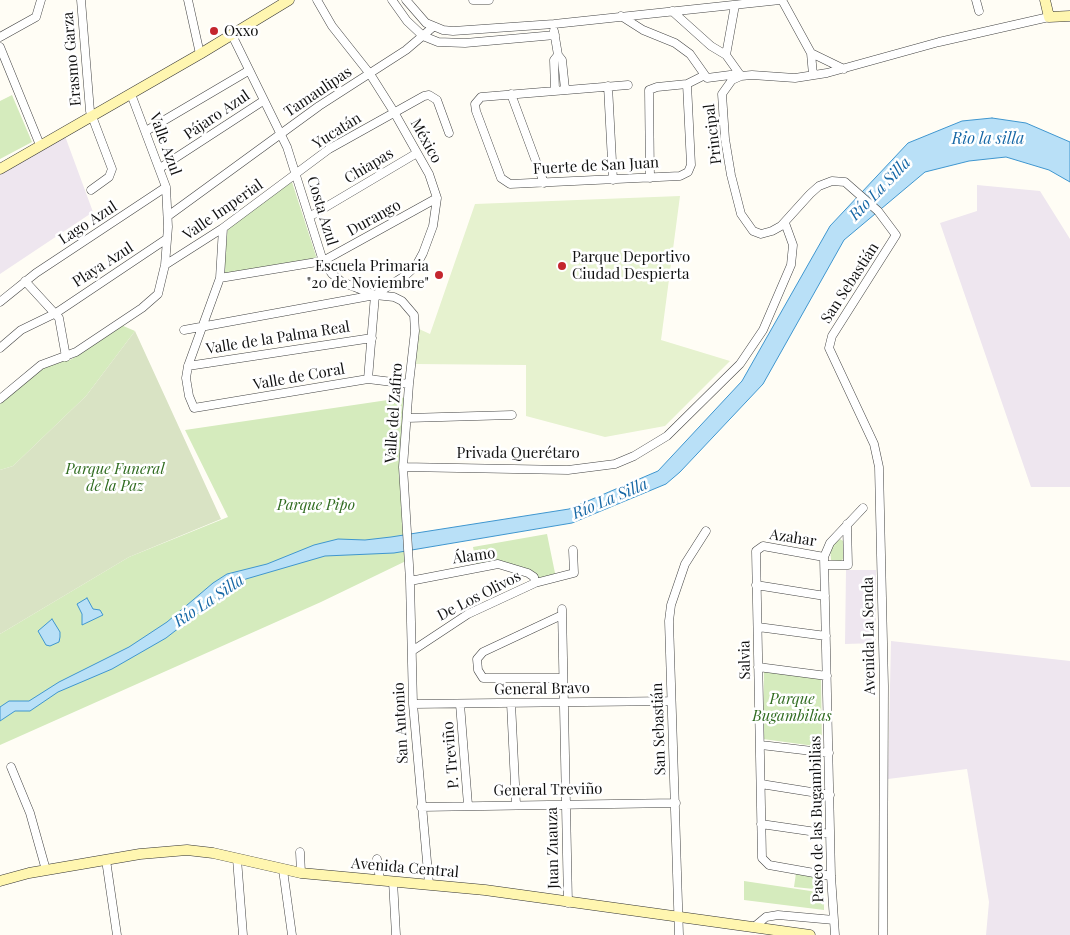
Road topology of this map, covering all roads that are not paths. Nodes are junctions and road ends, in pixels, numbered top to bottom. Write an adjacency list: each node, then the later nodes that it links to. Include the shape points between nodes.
1 (41, 0): 25 (street, via 36,16)
2 (82, 0): 47 (street, Erasmo Garza)
3 (196, 0): 13 (street)
4 (289, 0): 22 (main road)
5 (317, 0): 34 (street, México, via 336,33)
6 (392, 0): 24 (street)
7 (406, 0): 21 (street)
8 (473, 0): 9 (street)
9 (490, 0)
10 (781, 0): 14 (street); 27 (street)
11 (976, 0): 16 (street)
12 (1044, 0): 19 (main road)
13 (188, 2): 28 (street)
14 (735, 5): 15 (street); 30 (street)
15 (672, 11): 17 (street); 30 (street)
16 (979, 12)
17 (622, 16): 20 (street); 37 (street, via 690,54)
18 (1070, 16): 19 (main road)
19 (1049, 17): 32 (street)
20 (554, 24): 21 (street, via 466,31); 23 (street)
21 (433, 27): 24 (street, Tamaulipas)
22 (232, 35): 28 (main road); 33 (street, Costa Azul)
23 (555, 35): 24 (street, via 458,43 438,42); 29 (street)
24 (423, 36): 34 (street, Tamaulipas)
25 (0, 37)
26 (0, 47): 31 (street)
27 (811, 53): 32 (street); 36 (street)
28 (200, 54): 43 (main road)
29 (558, 55): 41 (street, via 562,60); 42 (street, via 554,60)
30 (726, 55): 35 (street)
31 (3, 62): 51 (street)
32 (844, 68): 36 (street)
33 (248, 71): 45 (street, Costa Azul); 48 (street)
34 (370, 74): 46 (street, México); 50 (street, Tamaulipas)
35 (740, 75): 36 (street, via 795,78); 37 (street); 64 (street, Principal, via 725,87 721,104 741,214 747,226 761,234)
36 (813, 75)
37 (703, 76): 38 (street)
38 (687, 84): 56 (street, via 657,86 649,90); 56 (street, Fuerte de San Juan, via 691,165 688,172 680,176)
39 (628, 85): 40 (street)
40 (608, 86): 41 (street); 57 (street)
41 (565, 89): 42 (street)
42 (555, 90): 44 (street)
43 (131, 94): 47 (main road); 48 (street, Valle Azul)
44 (511, 94): 58 (street); 58 (street, Fuerte de San Juan, via 485,96 475,104 505,182)
45 (263, 101): 50 (street, Costa Azul); 53 (street, Pájaro Azul)
46 (394, 112): 49 (street, Yucatán, via 424,96 434,97); 52 (street, México); 55 (street, Yucatán, via 325,152)
47 (92, 116): 51 (main road); 60 (street, Erasmo Garza, via 112,169 109,177)
48 (146, 131): 53 (street, Valle Azul)
49 (449, 132)
50 (281, 134): 55 (street, Costa Azul); 62 (street, Tamaulipas)
51 (40, 145): 54 (main road)
52 (418, 154): 61 (street, México); 63 (street, Chiapas)
53 (160, 168): 59 (street, Valle Azul)
54 (0, 169)
55 (296, 175): 63 (street, Costa Azul); 65 (street, Valle Imperial)
56 (650, 178): 57 (street, Fuerte de San Juan)
57 (613, 180): 58 (street, Fuerte de San Juan)
58 (544, 183)
59 (166, 187): 62 (street, Valle Azul); 71 (street, Lago Azul)
60 (91, 190)
61 (437, 198): 68 (street, Durango); 72 (street, México, via 437,212 423,253 416,266)
62 (168, 216): 67 (street, Valle Azul)
63 (309, 217): 68 (street, Costa Azul)
64 (785, 223): 66 (street, Principal, via 819,186 832,181 845,182 878,211); 89 (street, Privada Querétaro, via 793,245 791,265 763,330 740,364 667,436 615,464 568,470)
65 (222, 228): 69 (street, Valle Imperial); 70 (street)
66 (895, 233): 81 (street, San Sebastián, via 832,336)
67 (165, 240): 69 (street, Valle Azul); 76 (street, Playa Azul)
68 (322, 261): 70 (street, Durango); 73 (street, Costa Azul, via 342,282)
69 (164, 266): 82 (street, Valle Azul, via 154,300)
70 (220, 278): 77 (street)
71 (25, 281): 75 (street, Lago Azul); 76 (street)
72 (393, 283): 73 (street, México); 74 (street)
73 (375, 295): 74 (street); 77 (street); 79 (street)
74 (394, 297): 85 (street, Valle del Zafiro, via 410,308 416,322)
75 (0, 302)
76 (56, 312): 80 (street, Playa Azul, via 30,325); 82 (street)
77 (203, 327): 78 (street); 83 (street)
78 (184, 330)
79 (372, 338): 83 (street, Valle de la Palma Real); 84 (street)
80 (0, 348)
81 (829, 348): 147 (street, Avenida La Senda, via 874,444 879,467 884,686)
82 (66, 357): 86 (street, Valle Azul, via 41,365)
83 (188, 366): 84 (street, Valle de Coral, via 187,389 194,408)
84 (368, 379): 85 (street, Valle de Coral)
85 (408, 384): 88 (street, Valle del Zafiro)
86 (0, 398)
87 (512, 414): 88 (street)
88 (407, 418): 89 (street, Valle del Zafiro)
89 (403, 467): 95 (street, Valle del Zafiro)
90 (863, 508): 91 (street)
91 (847, 524): 96 (street, via 830,543); 96 (street, Azahar, via 848,564)
92 (706, 531): 107 (street, San Sebastián, via 685,564 671,605)
93 (758, 548): 96 (street, Azahar, via 762,546); 99 (street, Salvia)
94 (573, 550): 98 (street, De Los Olivos, via 574,573)
95 (408, 560): 97 (street, San Antonio)
96 (824, 561): 100 (street, Paseo de las Bugambilias)
97 (410, 581): 98 (street, Álamo, via 498,564 528,573 534,577); 103 (street, San Antonio)
98 (535, 583): 103 (street, De Los Olivos, via 468,614)
99 (756, 585): 100 (street); 101 (street, Salvia)
100 (825, 596): 102 (street, Paseo de las Bugambilias)
101 (758, 627): 102 (street); 104 (street, Salvia)
102 (826, 636): 105 (street, Paseo de las Bugambilias)
103 (412, 651): 110 (street, San Antonio)
104 (758, 666): 105 (street); 112 (street, Salvia)
105 (827, 676): 113 (street, Paseo de las Bugambilias)
106 (563, 678): 106 (street, Juan Zuauza, via 562,612 483,652 477,659 483,678); 108 (street, Juan Zuauza)
107 (671, 701): 108 (street, General Bravo); 118 (street, San Sebastián)
108 (563, 702): 109 (street, General Bravo); 117 (street, Juan Zuauza)
109 (511, 703): 111 (street, General Bravo); 119 (street)
110 (413, 704): 111 (street, General Bravo); 121 (street, San Antonio)
111 (460, 704): 120 (street, P. Treviño)
112 (761, 745): 113 (street); 115 (street, Salvia)
113 (830, 753): 116 (street, Paseo de las Bugambilias)
114 (11, 767): 128 (street, via 30,813)
115 (761, 784): 116 (street); 122 (street, Salvia)
116 (830, 795): 123 (street, Paseo de las Bugambilias)
117 (566, 803): 118 (street, General Treviño); 119 (street, General Treviño); 136 (street, Juan Zuauza)
118 (676, 803): 137 (street, San Sebastián)
119 (516, 804): 120 (street, General Treviño)
120 (468, 805): 121 (street, General Treviño)
121 (421, 807): 135 (street, San Antonio)
122 (761, 824): 123 (street); 131 (street, Salvia, via 764,862 769,866)
123 (830, 834): 131 (street, Paseo de las Bugambilias)
124 (300, 852): 130 (street)
125 (236, 859): 127 (main road, Avenida Central, via 187,850 158,851); 129 (main road, Avenida Central); 141 (street)
126 (377, 859): 132 (street)
127 (106, 860): 128 (main road, Avenida Central); 140 (street)
128 (46, 870): 133 (main road, Avenida Central)
129 (283, 870): 130 (main road, Avenida Central); 142 (street)
130 (301, 873): 132 (main road, Avenida Central)
131 (831, 876): 138 (street, Paseo de las Bugambilias)
132 (380, 880): 134 (main road, Avenida Central)
133 (0, 881)
134 (392, 881): 135 (main road, Avenida Central); 143 (street)
135 (429, 884): 136 (main road, Avenida Central)
136 (568, 903): 137 (main road, Avenida Central)
137 (679, 916): 139 (main road, Avenida Central); 144 (street, San Sebastián)
138 (834, 920): 139 (street, via 778,915 766,918); 146 (street, Paseo de las Bugambilias)
139 (754, 927): 145 (main road, Avenida Central)
140 (117, 935)
141 (243, 935)
142 (292, 935)
143 (396, 935)
144 (679, 935)
145 (810, 935)
146 (835, 935)
147 (883, 935)

